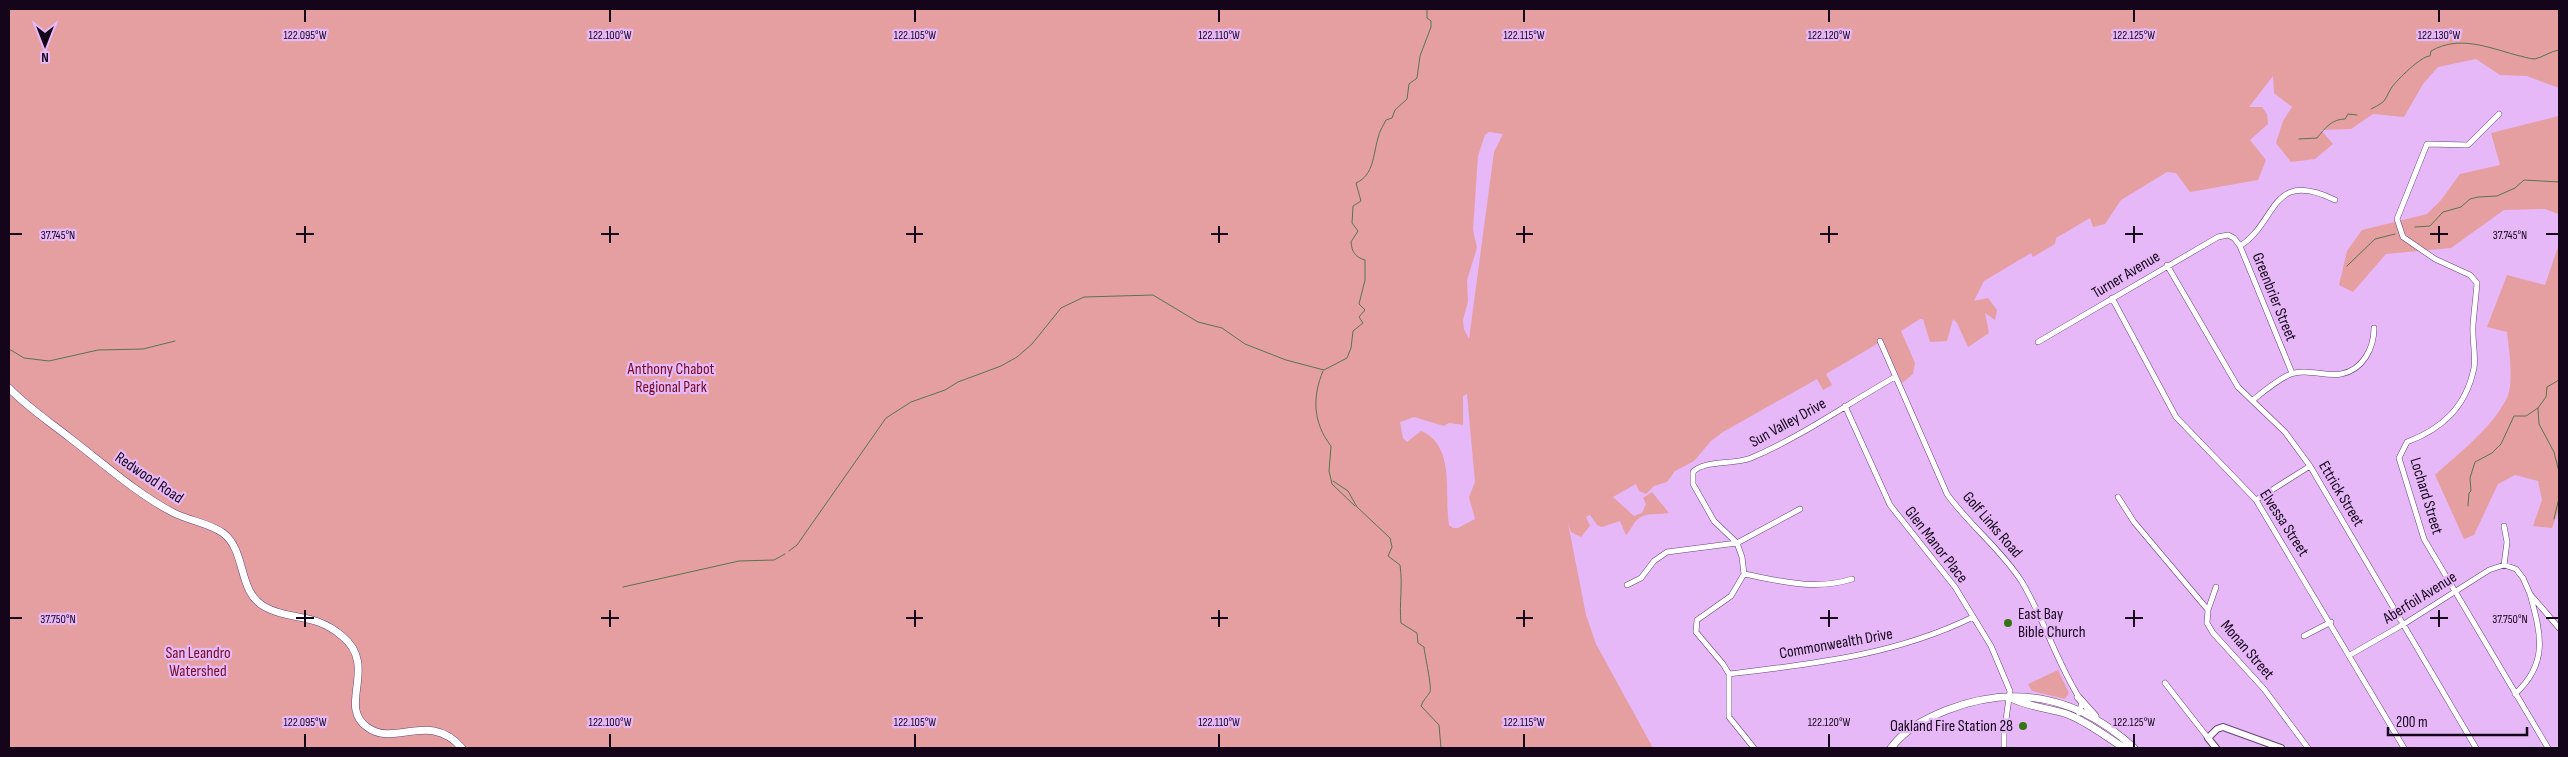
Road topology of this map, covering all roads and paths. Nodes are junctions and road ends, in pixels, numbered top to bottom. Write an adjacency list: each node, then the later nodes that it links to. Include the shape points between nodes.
1 (2499, 114): 26 (street, Lochard Street, via 2468,145 2427,144 2398,219 2403,237 2435,259 2470,275 2477,283 2474,368 2462,400 2446,421 2428,434 2407,442 2399,458 2424,539)
2 (2335, 200): 4 (street, via 2305,190 2283,196 2268,212 2256,234)
3 (2228, 235): 4 (street, Greenbrier Street); 5 (street, Turner Avenue, via 2218,237)
4 (2240, 246): 10 (street, Greenbrier Street)
5 (2167, 265): 6 (street, Turner Avenue); 13 (street, Ettrick Street, via 2238,387)
6 (2112, 298): 9 (street, Turner Avenue); 17 (street, Elvessa Street, via 2176,417)
7 (2374, 328): 10 (street, via 2370,350 2353,369 2341,374)
8 (1880, 341): 11 (street, Golf Links Road)
9 (2038, 342)
10 (2292, 373): 13 (street)
11 (1895, 377): 14 (street, Sun Valley Drive); 38 (street, Golf Links Road, via 1947,494 2022,583)
12 (9, 388): 45 (main road, Redwood Road, via 145,495 175,514 223,533 235,550 250,593 265,607 319,621 347,640 359,662 355,708 359,720 368,728 380,733 434,730 445,734)
13 (2253, 400): 15 (street, Ettrick Street, via 2285,432)
14 (1845, 406): 20 (street, Sun Valley Drive, via 1770,450 1741,462 1701,466 1692,472 1693,484 1714,521); 29 (street, Glen Manor Place, via 1890,505 1936,562)
15 (2310, 466): 17 (street); 31 (street, Ettrick Street)
16 (2118, 497): 28 (street, Monan Street, via 2134,522)
17 (2256, 500): 30 (street, Elvessa Street)
18 (1800, 509): 20 (street)
19 (2504, 526): 21 (street, via 2507,542)
20 (1737, 543): 22 (street); 24 (street, via 1667,552 1654,561 1641,578)
21 (2504, 566): 26 (street, Aberfoil Avenue, via 2489,570); 27 (street, via 2516,569)
22 (1744, 574): 23 (street, via 1798,585); 35 (street, via 1731,596 1703,614 1695,626 1699,638)
23 (1852, 579)
24 (1627, 585)
25 (2216, 586): 28 (street)
26 (2455, 592): 31 (street, Aberfoil Avenue); 37 (street, Lochard Street)
27 (2530, 594): 32 (street); 37 (street, via 2539,638 2538,665 2529,681)
28 (2208, 610): 51 (street, Monan Street, via 2207,623 2213,633 2264,689)
29 (1973, 617): 35 (street, Commonwealth Drive, via 1908,644 1862,656); 39 (street, Glen Manor Place, via 2002,669)
30 (2331, 622): 33 (street); 34 (street, Elvessa Street)
31 (2404, 624): 34 (street, Aberfoil Avenue); 53 (street, Ettrick Street)
32 (2559, 628)
33 (2304, 636)
34 (2350, 655): 52 (street, Elvessa Street)
35 (1729, 674): 46 (street, via 1729,717)
36 (2165, 683): 43 (street)
37 (2515, 694): 54 (street, Lochard Street)
38 (2078, 697): 40 (street, Golf Links Road, via 2082,704); 42 (main road)
39 (2010, 698): 40 (main road, via 2038,698); 41 (main road); 47 (main road, via 1980,699 1927,718 1900,736); 48 (street)
40 (2078, 710): 41 (street); 42 (main road)
41 (2075, 718): 44 (main road)
42 (2097, 719): 44 (main road)
43 (2208, 738): 49 (street); 50 (street, via 2223,727)
44 (2128, 747)
45 (462, 748)
46 (1754, 748)
47 (1891, 748)
48 (2004, 748)
49 (2216, 748)
50 (2281, 748)
51 (2308, 748)
52 (2404, 748)
53 (2476, 748)
54 (2548, 748)

